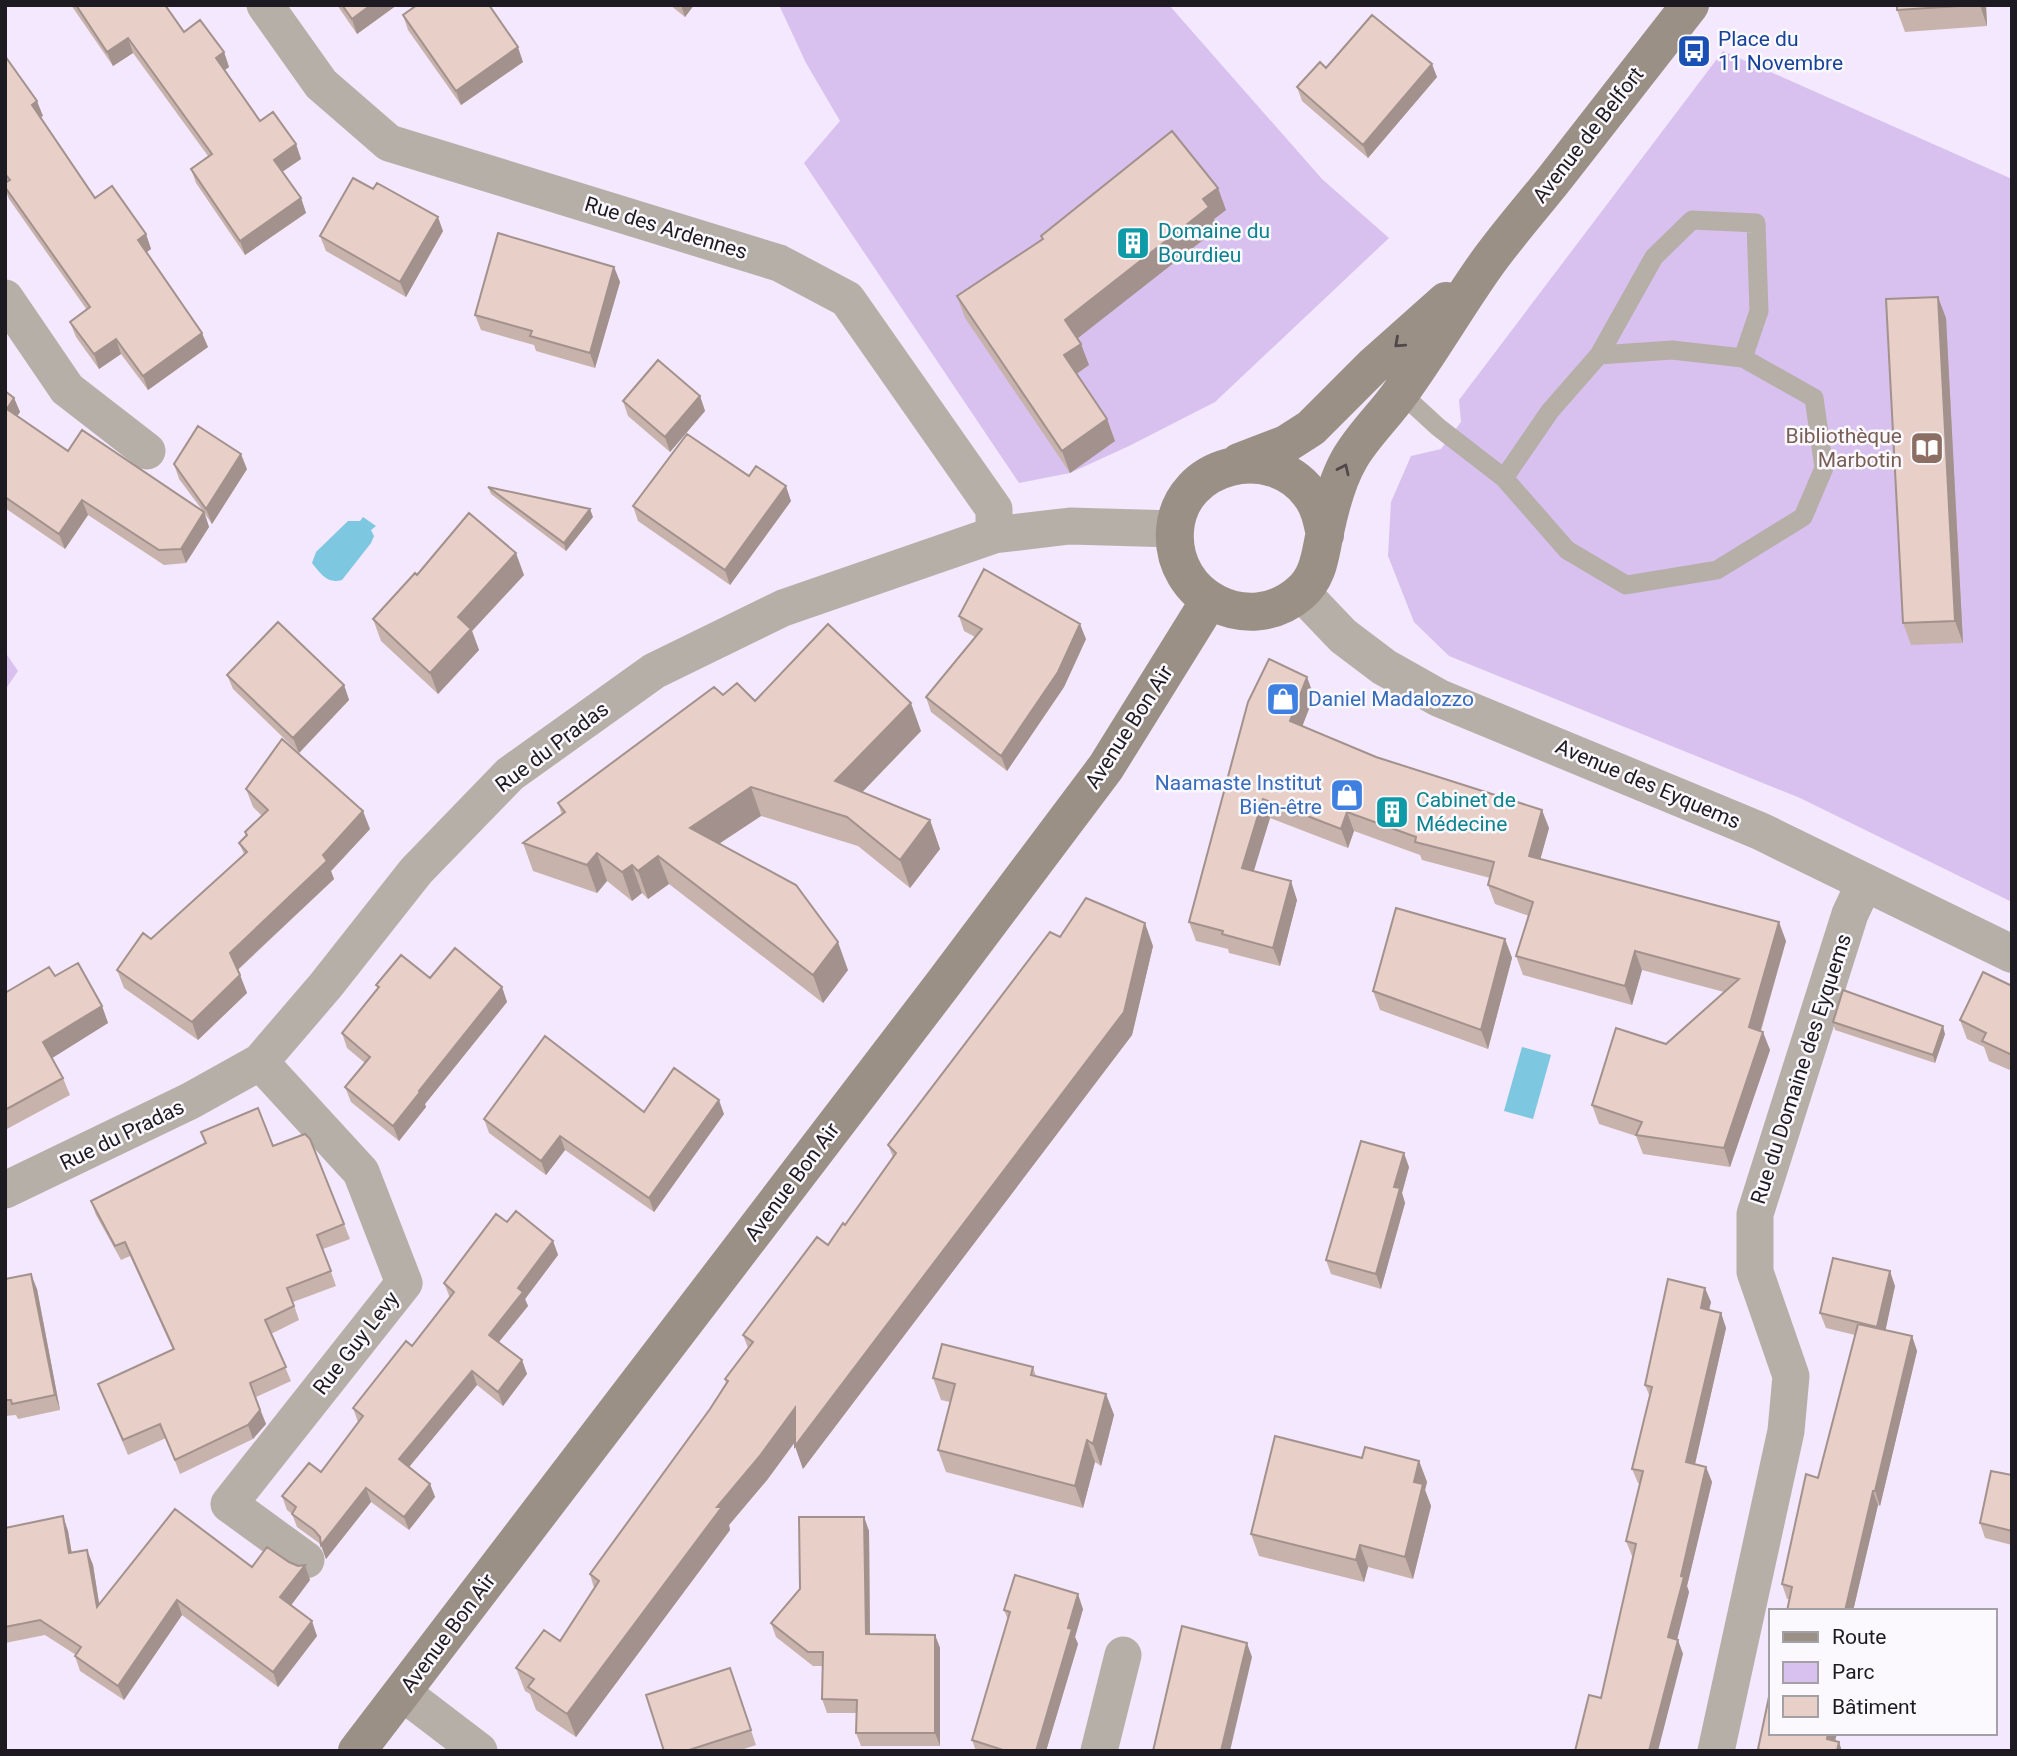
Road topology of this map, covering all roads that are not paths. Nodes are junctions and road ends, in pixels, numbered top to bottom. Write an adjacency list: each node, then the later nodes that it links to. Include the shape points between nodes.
1 (265, 5): 13 (street, Rue des Ardennes, via 321,84 389,143 779,263 847,299 993,509)
2 (1690, 5): 3 (main road, Avenue de Belfort)
3 (1486, 264): 7 (main road, Avenue de Belfort); 9 (main road, Avenue de Belfort, one-way to 9, via 1311,428)
4 (5, 298): 8 (street, via 67,389)
5 (1599, 355): 6 (lane, via 1672,350); 6 (lane, via 1654,257 1692,220 1756,223 1759,311); 10 (lane, via 1550,411)
6 (1744, 358): 10 (lane, via 1814,398 1824,468 1803,517 1717,570 1626,585 1567,550)
7 (1401, 393): 10 (lane); 12 (main road, Avenue de Belfort, one-way to 7, via 1348,461)
8 (148, 451)
9 (1232, 464): 11 (main road, via 1193,488 1181,506); 12 (main road, via 1254,463 1295,478 1321,513)
10 (1504, 478)
11 (1175, 529): 13 (street, Rue du Pradas, via 1070,526); 15 (main road, via 1175,550 1182,570)
12 (1325, 534): 14 (main road, via 1314,576)
13 (993, 535): 18 (street, Rue du Pradas, via 783,608 654,671 510,774 416,871)
14 (1301, 592): 15 (main road, via 1281,606 1257,612 1232,611); 16 (street, Avenue des Eyquems, via 1328,622 1384,667 1438,698 1760,831)
15 (1209, 601): 22 (main road, Avenue Bon Air, via 1099,776)
16 (1865, 882): 17 (street, Avenue des Eyquems); 26 (street, Rue du Domaine des Eyquems, via 1850,914 1755,1214 1755,1272 1791,1376 1786,1431)
17 (2012, 954)
18 (260, 1062): 19 (street, Rue du Pradas); 20 (street, Rue Guy Levy, via 361,1172 404,1283 229,1504)
19 (5, 1190)
20 (306, 1560)
21 (1123, 1655): 25 (street)
22 (403, 1693): 23 (main road, Avenue Bon Air); 24 (street)
23 (357, 1750)
24 (479, 1751)
25 (1099, 1751)
26 (1716, 1751)

